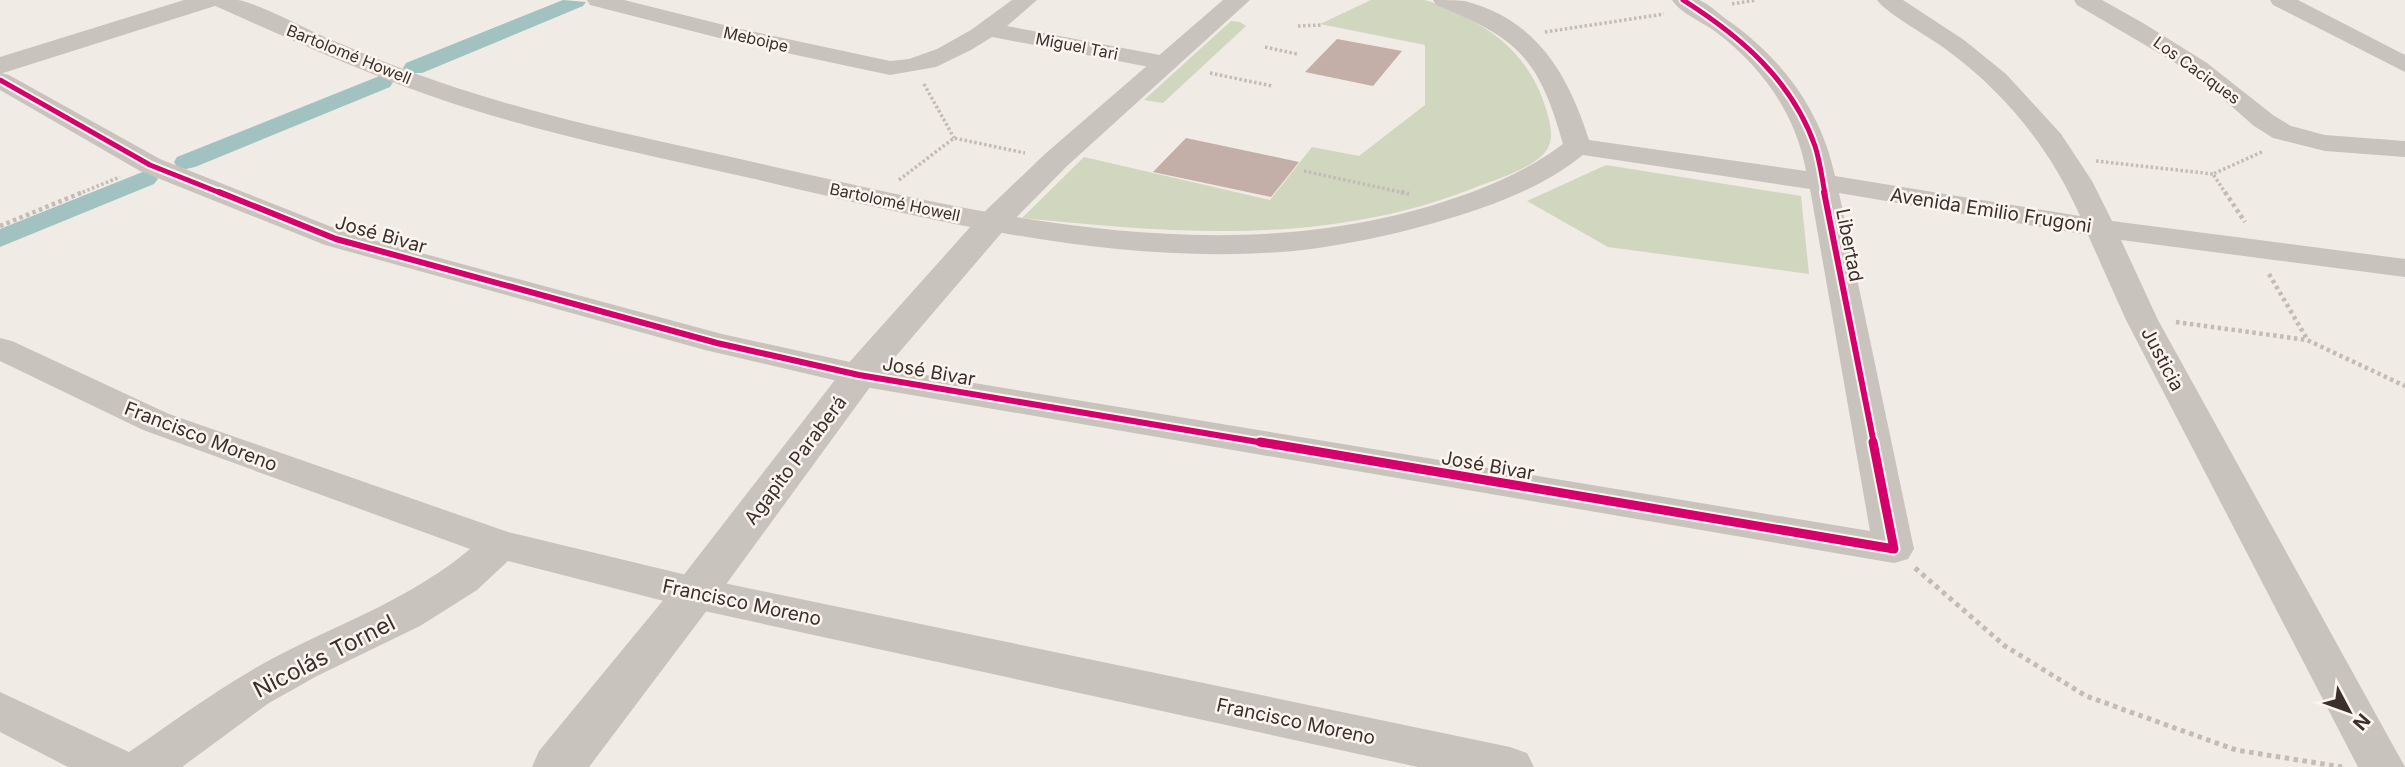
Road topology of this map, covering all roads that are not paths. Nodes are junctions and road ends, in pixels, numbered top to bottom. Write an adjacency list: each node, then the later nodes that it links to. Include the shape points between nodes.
1 (209, 0): 13 (street)
2 (221, 0): 19 (street, Bartolomé Howell, via 362,62 475,102 611,139)
3 (598, 0): 11 (street, Meboipe, via 890,68 937,59)
4 (1026, 0): 11 (street)
5 (1238, 0): 12 (street, Agapito Paraberá)
6 (1444, 0): 16 (street, via 1520,36 1540,57 1562,94)
7 (1888, 0): 20 (street, Justicia, via 1989,69 2031,114 2063,158)
8 (2085, 0): 17 (street, Los Caciques, via 2174,51 2282,132)
9 (2281, 0): 14 (street)
10 (1690, 4): 18 (street, Libertad, via 1752,50 1793,97 1810,131)
11 (989, 29): 12 (street, Miguel Tari)
12 (1165, 63): 19 (street, Agapito Paraberá)
13 (0, 65)
14 (2405, 65)
15 (0, 80): 23 (street, José Bivar, via 150,165 336,239 704,340)
16 (1577, 146): 18 (street, Avenida Emilio Frugoni); 19 (street, Bartolomé Howell, via 1525,182 1474,202 1415,222 1350,235 1285,243 1209,244 1065,235)
17 (2405, 149)
18 (1822, 182): 20 (street, Avenida Emilio Frugoni); 25 (street, Libertad)
19 (992, 223): 23 (street, Agapito Paraberá)
20 (2098, 228): 21 (street, Avenida Emilio Frugoni); 32 (street, Justicia, via 2140,317)
21 (2405, 268)
22 (0, 348): 24 (street, Francisco Moreno, via 156,422)
23 (859, 375): 25 (street, José Bivar); 26 (street, Agapito Paraberá)
24 (501, 545): 26 (street, Francisco Moreno); 29 (street, Nicolás Tornel, via 462,579 405,615 253,690)
25 (1894, 549)
26 (695, 593): 30 (street, Agapito Paraberá); 31 (street, Francisco Moreno)
27 (0, 711): 28 (street)
28 (113, 767)
29 (146, 767)
30 (558, 767)
31 (1510, 767)
32 (2382, 767)

